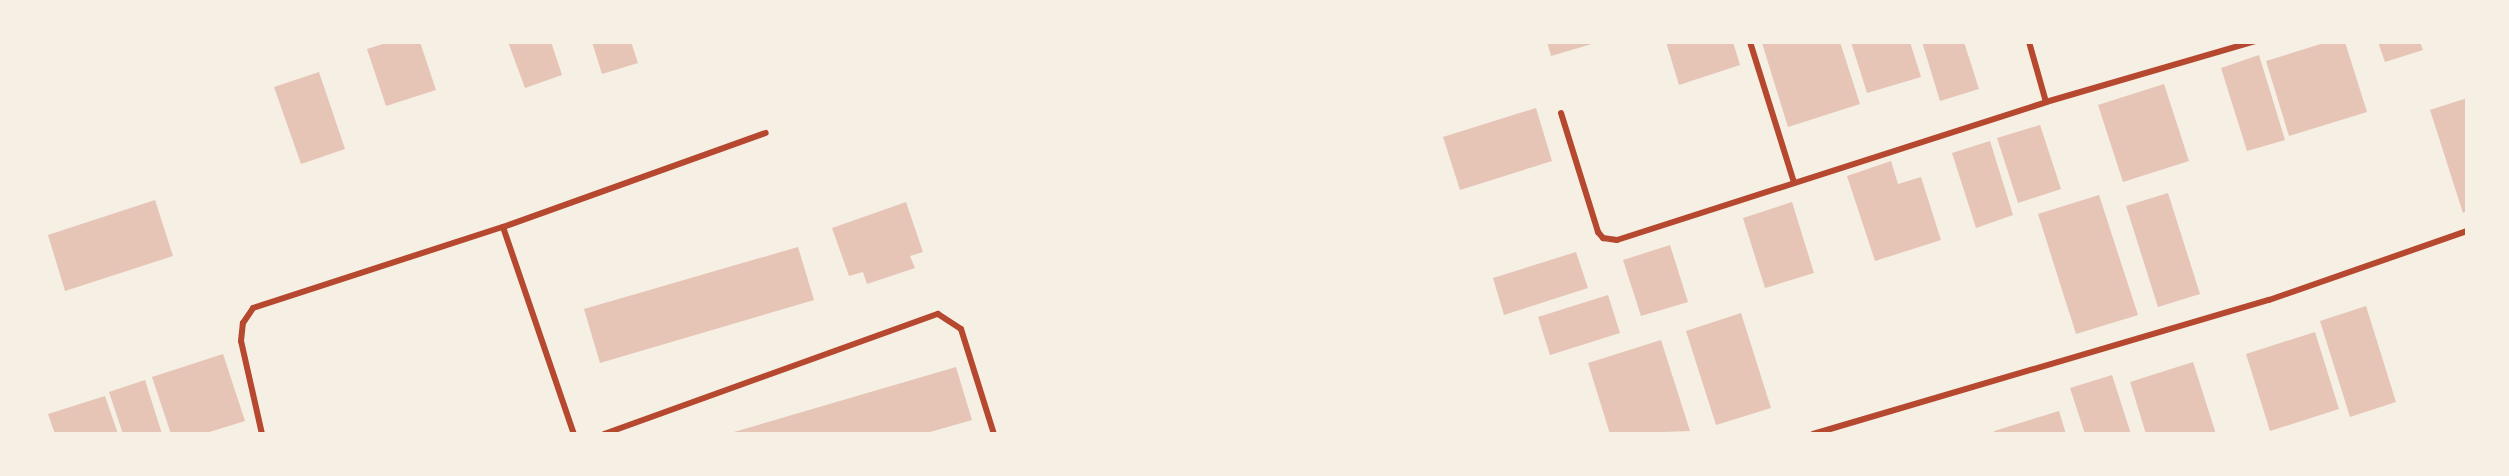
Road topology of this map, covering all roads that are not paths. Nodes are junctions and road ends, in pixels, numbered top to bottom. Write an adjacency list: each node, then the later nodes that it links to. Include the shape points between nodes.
1 (1750, 42): 7 (street)
2 (2029, 42): 4 (street)
3 (2253, 42): 4 (street)
4 (2046, 102): 7 (street)
5 (1561, 113): 7 (street, via 1598,232 1609,240)
6 (766, 133): 8 (street)
7 (1794, 182)
8 (503, 227): 10 (street, via 253,308 243,323 241,341); 11 (street)
9 (2467, 231): 14 (street, via 2269,300)
10 (262, 434)
11 (574, 434)
12 (604, 434): 13 (street, via 938,314 961,329)
13 (994, 434)
14 (1813, 434)

